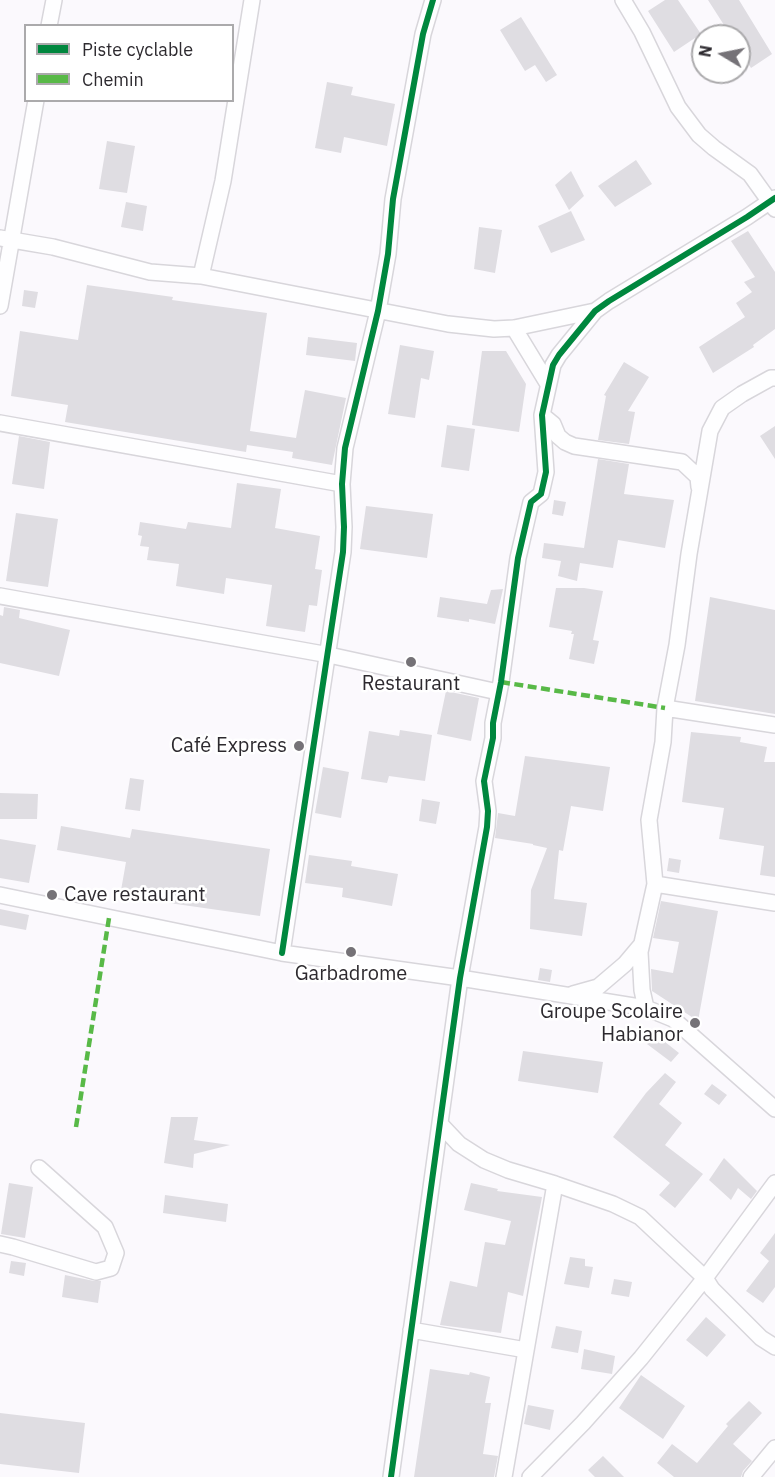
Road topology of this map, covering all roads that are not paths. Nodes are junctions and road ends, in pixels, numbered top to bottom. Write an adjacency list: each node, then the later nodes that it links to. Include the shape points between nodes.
1 (54, 0): 5 (street)
2 (252, 0): 9 (street, via 223,181)
3 (433, 0): 11 (street, via 423,34 393,199)
4 (623, 0): 7 (street, via 678,107 706,141 750,174)
5 (49, 24)
6 (36, 102): 8 (street)
7 (774, 203): 12 (street)
8 (6, 238): 9 (street, via 150,272); 10 (street)
9 (201, 276): 11 (street)
10 (0, 306)
11 (378, 311): 13 (street, via 448,324); 18 (street, via 351,419)
12 (595, 311): 13 (street); 15 (street, via 559,355)
13 (514, 328): 15 (street)
14 (775, 378): 19 (street, via 722,408 710,431)
15 (549, 384): 16 (street)
16 (542, 416): 19 (street, via 553,424 558,436 574,446 682,462 698,477); 22 (street, via 546,472 541,494 531,502 518,558)
17 (0, 423): 18 (street)
18 (342, 484): 21 (street, via 343,552)
19 (699, 490): 23 (street)
20 (0, 596): 21 (street)
21 (329, 656): 22 (street); 29 (street)
22 (498, 692): 30 (street, via 484,781 487,827)
23 (665, 708): 24 (street); 25 (street, via 649,820)
24 (775, 724)
25 (655, 884): 27 (street); 28 (street)
26 (0, 895): 29 (street)
27 (775, 903)
28 (641, 945): 31 (street, via 598,987); 32 (street, via 640,971)
29 (282, 953): 30 (street)
30 (460, 978): 31 (street); 34 (street)
31 (567, 996): 32 (street)
32 (646, 1008): 33 (street, via 673,1019)
33 (775, 1108)
34 (441, 1125): 37 (street, via 459,1144 484,1160); 40 (street)
35 (39, 1168): 38 (street, via 105,1227 116,1253 111,1268 96,1272)
36 (775, 1183): 39 (street)
37 (555, 1184): 39 (street, via 640,1217); 42 (street)
38 (0, 1244)
39 (705, 1278): 41 (street, via 761,1338); 46 (street, via 641,1358)
40 (411, 1330): 42 (street); 44 (street)
41 (775, 1347)
42 (526, 1350): 45 (street)
43 (775, 1448): 47 (street)
44 (391, 1477)
45 (504, 1477)
46 (530, 1477)
47 (751, 1477)

